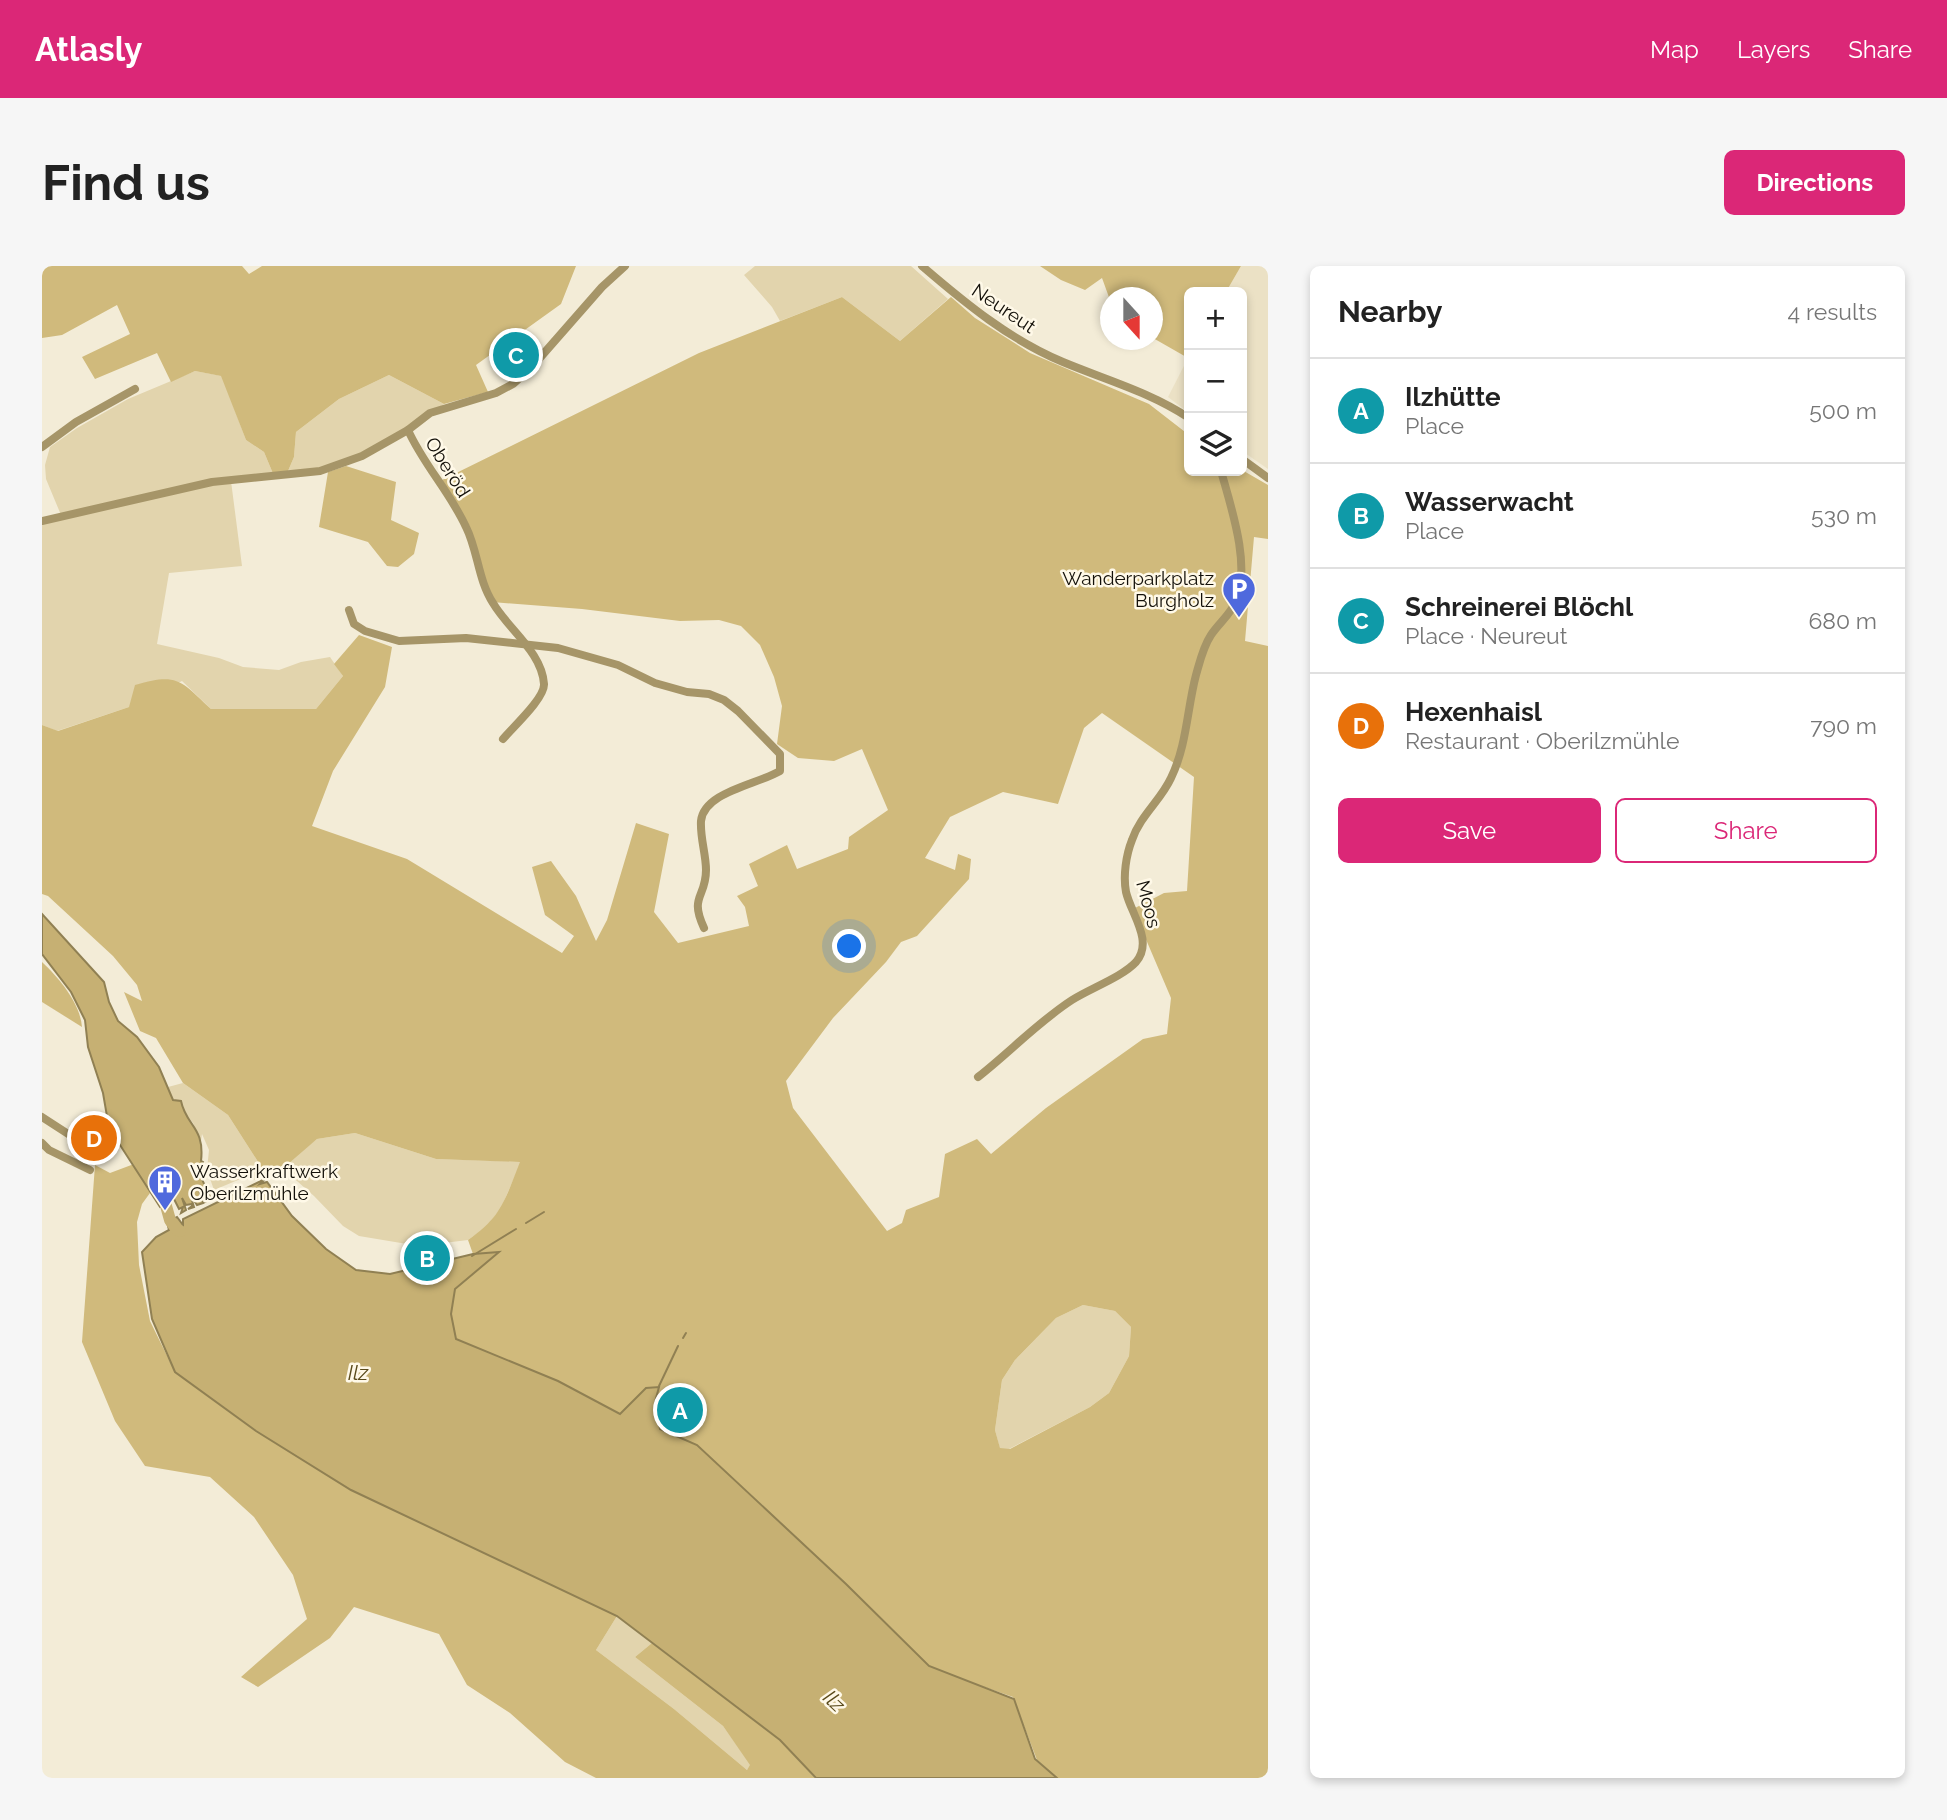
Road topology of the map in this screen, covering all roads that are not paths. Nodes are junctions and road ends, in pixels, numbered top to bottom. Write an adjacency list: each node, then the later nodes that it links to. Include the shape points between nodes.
1 (625, 266): 5 (street, via 513,384 430,413)
2 (922, 266): 4 (street, Neureut, via 980,314 1036,349 1165,402)
3 (135, 389): 6 (street)
4 (1184, 415)
5 (408, 430): 10 (street, Oberöd, via 362,456 320,471 212,482); 12 (street, Oberöd, via 467,527 486,592)
6 (42, 447)
7 (1247, 463): 9 (street)
8 (1223, 476): 15 (street, Moos, via 1236,526 1240,583 1237,600 1204,648 1172,776 1131,842 1126,894 1144,942 1142,952 1125,971 1060,1009)
9 (1268, 478)
10 (42, 521)
11 (349, 610): 12 (street, via 354,624 365,631 398,640 466,638)
12 (528, 646): 13 (street, Oberöd, via 545,687); 14 (street, via 568,651 618,665 655,683 724,700 780,754 780,771 716,797 705,807 701,839 706,870 696,912)
13 (503, 739)
14 (704, 928)
15 (978, 1077)
16 (42, 1117): 18 (street)
17 (42, 1143): 19 (street)
18 (96, 1152)
19 (90, 1170)

